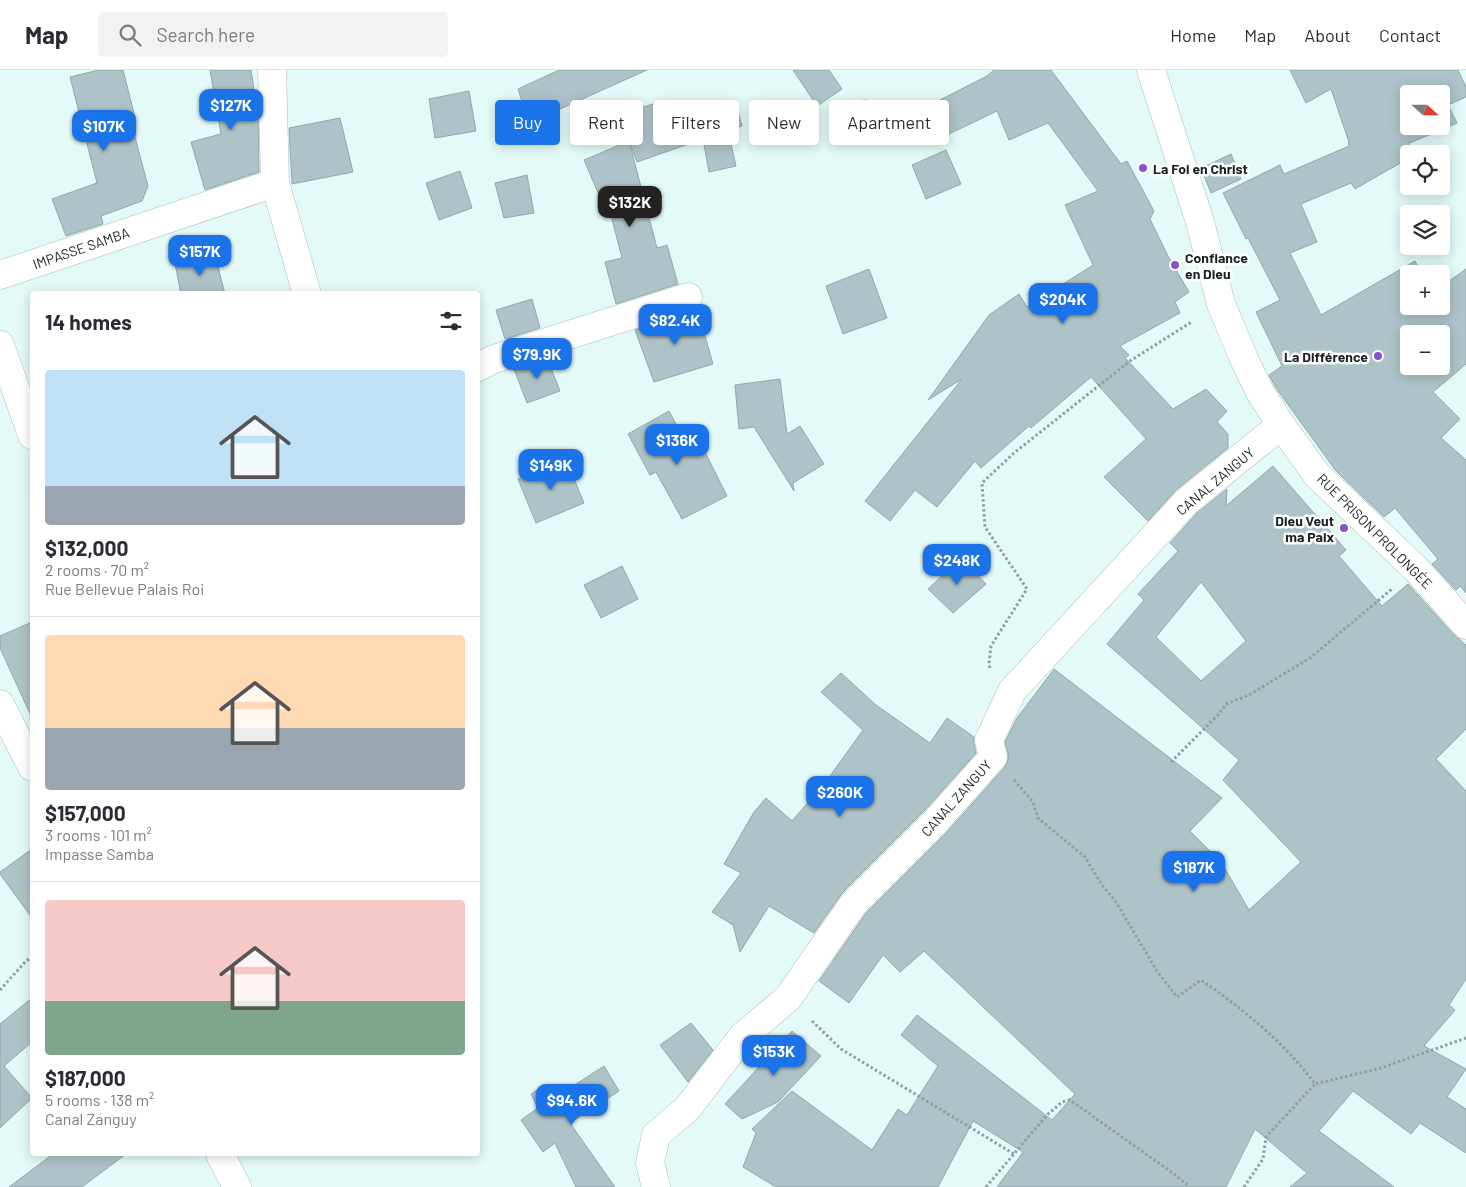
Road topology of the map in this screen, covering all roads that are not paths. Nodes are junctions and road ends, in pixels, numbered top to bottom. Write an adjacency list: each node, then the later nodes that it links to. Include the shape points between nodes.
1 (272, 70): 3 (street)
2 (1151, 70): 9 (street, RUE PRISON PROLONGÉE, via 1200,222 1221,304 1260,392)
3 (275, 182): 4 (street, IMPASSE SAMBA); 5 (street)
4 (0, 275)
5 (306, 291)
6 (688, 297): 8 (street)
7 (0, 345): 10 (street)
8 (480, 366)
9 (1281, 425): 11 (street, RUE PRISON PROLONGÉE, via 1318,476 1416,569); 16 (street, CANAL ZANGUY, via 1186,502 1012,692 989,740 993,757 936,821 854,903 788,998 742,1037 687,1109 656,1134 650,1163)
10 (30, 429)
11 (1466, 625)
12 (0, 704): 13 (street)
13 (30, 763)
14 (221, 1156): 15 (street)
15 (237, 1187)
16 (656, 1187)

